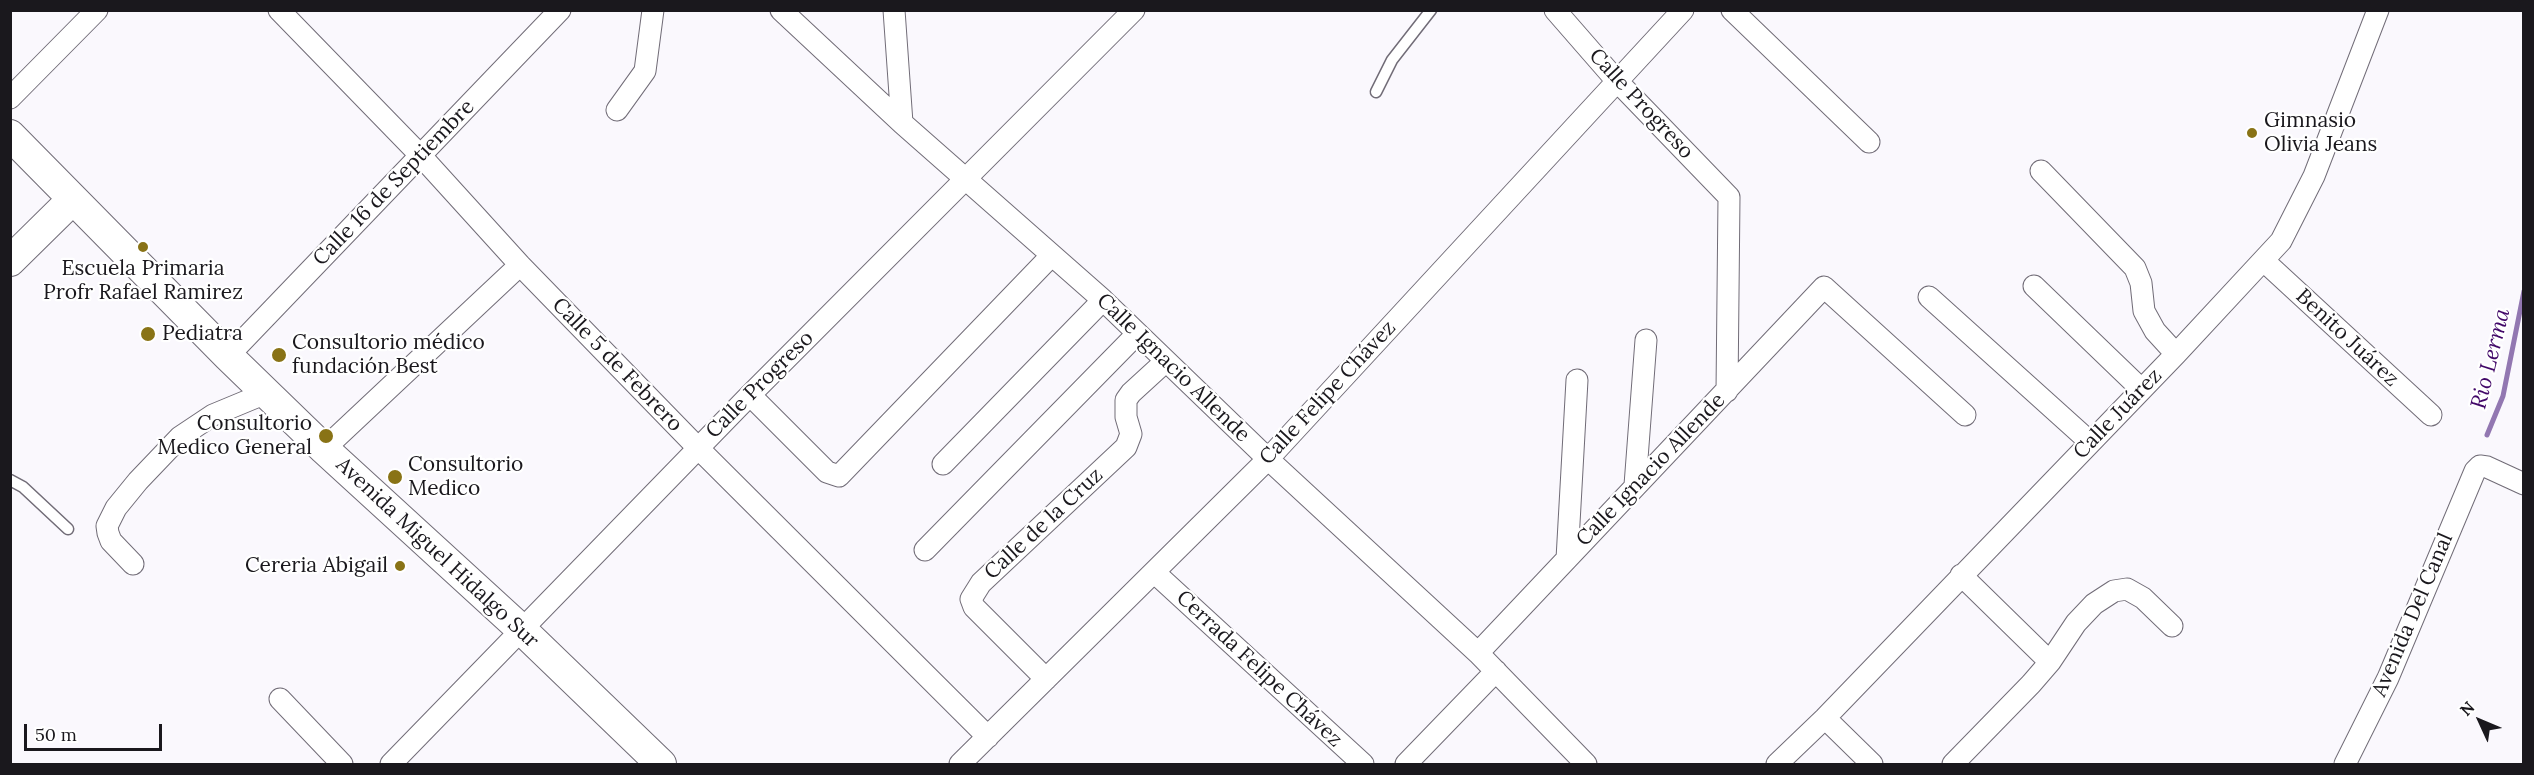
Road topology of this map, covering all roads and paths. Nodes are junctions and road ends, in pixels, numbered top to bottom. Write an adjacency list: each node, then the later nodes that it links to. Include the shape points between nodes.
1 (97, 10): 15 (street)
2 (279, 10): 20 (street, Calle 5 de Febrero)
3 (560, 10): 20 (street, Calle 16 de Septiembre)
4 (653, 10): 16 (street, via 645,71)
5 (781, 10): 17 (street, Calle Ignacio Allende)
6 (894, 10): 17 (street)
7 (1134, 10): 22 (street, Calle Progreso)
8 (1431, 10): 14 (lane, via 1392,60)
9 (1555, 10): 13 (street, Calle Progreso)
10 (1683, 10): 13 (street, Calle Felipe Chávez)
11 (1732, 10): 19 (street)
12 (2378, 10): 26 (street, Calle Juárez, via 2314,176 2286,233)
13 (1616, 80): 38 (street, Calle Progreso, via 1728,197); 46 (street, Calle Felipe Chávez)
14 (1376, 92)
15 (10, 98)
16 (617, 110)
17 (902, 123): 22 (street, Calle Ignacio Allende)
18 (10, 135): 23 (main road, Avenida Miguel Hidalgo Sur)
19 (1869, 142)
20 (421, 156): 27 (street, Calle 5 de Febrero); 34 (street, Calle 16 de Septiembre)
21 (2041, 171): 33 (street, via 2135,268 2149,321)
22 (965, 178): 24 (street, Calle Ignacio Allende); 40 (street, Calle Progreso)
23 (74, 199): 25 (main road); 34 (main road, Avenida Miguel Hidalgo Sur)
24 (1052, 255): 30 (street, Calle Ignacio Allende); 40 (street, via 839,476 827,472)
25 (10, 261)
26 (2264, 261): 33 (street, Calle Juárez); 42 (street, Benito Juárez)
27 (520, 265): 44 (street, Calle 5 de Febrero); 45 (street)
28 (2034, 286): 37 (street)
29 (1929, 297): 43 (street)
30 (1103, 300): 31 (street, Calle Ignacio Allende); 47 (street)
31 (1137, 334): 35 (street, Calle Ignacio Allende); 52 (street)
32 (1646, 340): 50 (street)
33 (2176, 354): 37 (street, Calle Juárez)
34 (228, 356): 39 (main road, Avenida Miguel Hidalgo Sur)
35 (1166, 362): 46 (street, Calle Ignacio Allende); 62 (street, Calle de la Cruz, via 1126,400 1131,434 1126,447 974,591 974,607)
36 (1577, 380): 53 (street)
37 (2141, 389): 43 (street, Calle Juárez)
38 (1727, 391): 41 (street, Calle Ignacio Allende, via 1824,287); 50 (street, Calle Ignacio Allende)
39 (267, 393): 45 (main road, Avenida Miguel Hidalgo Sur); 54 (street, via 213,415 180,437 116,508 107,526 108,533)
40 (750, 395): 44 (street, Calle Progreso)
41 (1965, 415)
42 (2431, 415)
43 (2090, 442): 56 (street, Calle Juárez)
44 (698, 448): 58 (street, Calle Progreso); 65 (street, Calle 5 de Febrero)
45 (324, 449): 58 (main road, Avenida Miguel Hidalgo Sur)
46 (1268, 459): 55 (street, Calle Felipe Chávez); 59 (street, Calle Ignacio Allende)
47 (943, 464)
48 (10, 480): 51 (lane, via 23,487)
49 (2523, 484): 76 (street, Avenida Del Canal, via 2487,467 2480,466 2475,471 2388,678)
50 (1635, 485): 53 (street, Calle Ignacio Allende)
51 (68, 529)
52 (925, 550)
53 (1567, 559): 59 (street, Calle Ignacio Allende)
54 (132, 564)
55 (1155, 573): 62 (street, Calle Felipe Chávez); 71 (street, Cerrada Felipe Chávez)
56 (1961, 575): 60 (street); 64 (street, Calle Juárez)
57 (2172, 626): 60 (street, via 2144,598 2127,589 2114,591 2076,623)
58 (523, 631): 68 (street, Calle Progreso); 69 (main road, Avenida Miguel Hidalgo Sur)
59 (1478, 653): 61 (street, Calle Ignacio Allende)
60 (2050, 662): 75 (street)
61 (1496, 671): 72 (street); 73 (street, Calle Ignacio Allende)
62 (1046, 680): 65 (street, Calle Felipe Chávez)
63 (280, 699): 67 (street)
64 (1825, 718): 66 (street); 74 (street, Calle Juárez)
65 (988, 737): 70 (street, Calle Felipe Chávez)
66 (1869, 763)
67 (342, 765)
68 (392, 765)
69 (661, 765)
70 (960, 765)
71 (1363, 765)
72 (1406, 765)
73 (1586, 765)
74 (1776, 765)
75 (1953, 765)
76 (2345, 765)

